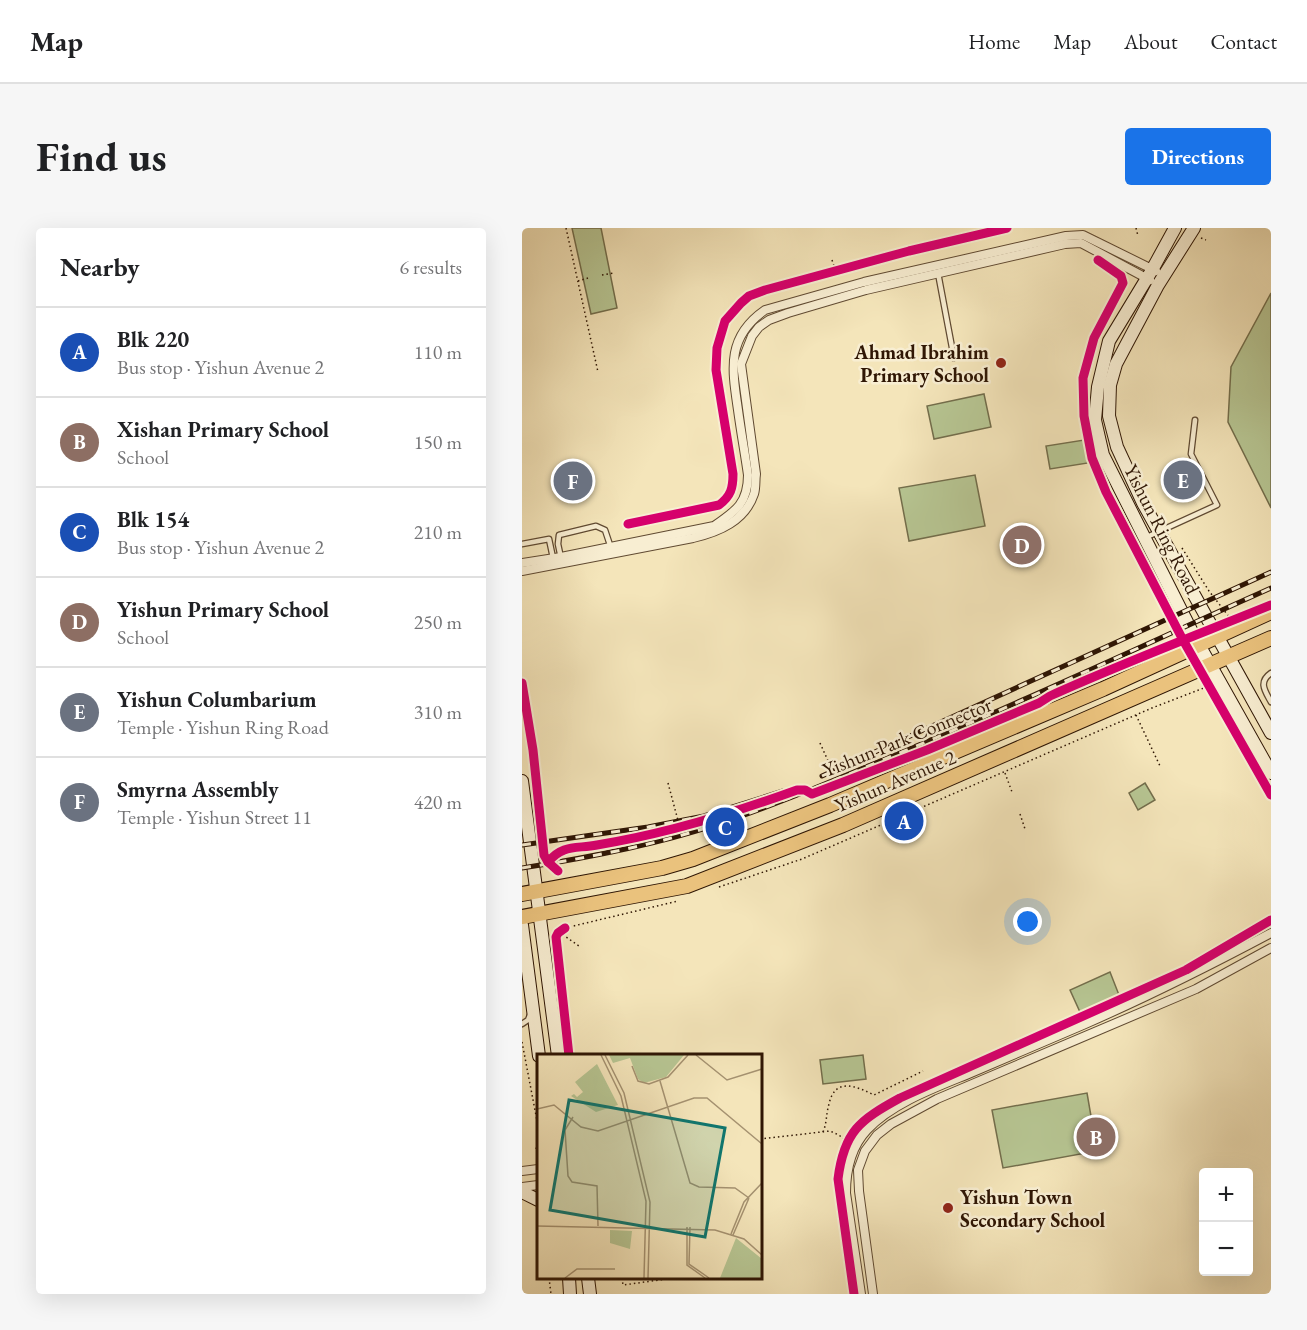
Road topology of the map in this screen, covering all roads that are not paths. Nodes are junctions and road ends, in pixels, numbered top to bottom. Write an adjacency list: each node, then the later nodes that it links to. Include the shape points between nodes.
1 (1175, 228): 4 (main road, Yishun Ring Road)
2 (1194, 228): 5 (main road, Yishun Ring Road)
3 (938, 273): 4 (street, via 1081,243); 6 (lane); 11 (street, via 809,306 759,327 741,364 756,474 755,493 736,520 716,532)
4 (1150, 274): 5 (street); 9 (main road, Yishun Ring Road, via 1109,341 1095,420 1103,454); 11 (street, via 1083,235 1066,236 864,282 765,310 743,331 735,347 732,370 748,491 732,513 714,526)
5 (1161, 280): 8 (main road, Yishun Ring Road, via 1116,364 1110,385 1109,416 1117,447)
6 (954, 358)
7 (1195, 420): 8 (lane, via 1191,454 1217,505)
8 (1159, 532): 9 (lane); 17 (main road, Yishun Ring Road)
9 (1144, 538): 19 (main road, Yishun Ring Road)
10 (522, 544): 13 (lane, via 549,539)
11 (633, 546): 12 (street)
12 (611, 550): 13 (street); 13 (lane, via 605,530 596,526 559,535)
13 (559, 559): 14 (street); 15 (street)
14 (522, 563)
15 (522, 571)
16 (1271, 612): 17 (main road, Yishun Avenue 2)
17 (1218, 637): 19 (main road, Yishun Avenue 2); 20 (main road, Yishun Ring Road)
18 (1271, 638): 20 (main road, Yishun Avenue 2)
19 (1199, 645): 21 (main road, Yishun Ring Road); 27 (main road, Yishun Avenue 2, via 1103,689)
20 (1229, 657): 21 (main road, Yishun Avenue 2); 24 (main road, Yishun Ring Road)
21 (1210, 665): 25 (main road, Yishun Ring Road); 28 (main road, Yishun Avenue 2)
22 (1271, 674): 23 (lane, via 1263,684)
23 (1271, 702)
24 (1271, 733)
25 (1271, 773)
26 (522, 781): 29 (main road)
27 (693, 859): 28 (main road, via 716,857); 29 (main road, Yishun Avenue 2)
28 (733, 869): 31 (main road, Yishun Avenue 2, via 687,886)
29 (537, 891): 30 (main road, Yishun Avenue 2); 31 (main road)
30 (522, 894)
31 (540, 914): 32 (main road, Yishun Avenue 2); 43 (main road)
32 (522, 917)
33 (522, 924): 38 (main road)
34 (1271, 933): 36 (street)
35 (1271, 948): 37 (street)
36 (1190, 976): 37 (lane); 39 (street)
37 (1196, 989): 41 (street)
38 (532, 1011): 40 (lane); 42 (main road)
39 (1096, 1019): 41 (lane); 44 (street)
40 (522, 1024)
41 (1100, 1030): 45 (street)
42 (539, 1054)
43 (558, 1054)
44 (931, 1090): 45 (lane); 55 (street, via 884,1115 866,1130 848,1164 846,1192)
45 (937, 1099): 56 (street, via 877,1135 858,1170)
46 (537, 1168): 47 (street)
47 (522, 1171)
48 (537, 1185): 49 (street)
49 (522, 1189): 50 (main road)
50 (537, 1199)
51 (569, 1279): 53 (main road)
52 (588, 1279): 54 (main road)
53 (570, 1294)
54 (590, 1294)
55 (861, 1294)
56 (873, 1294)

